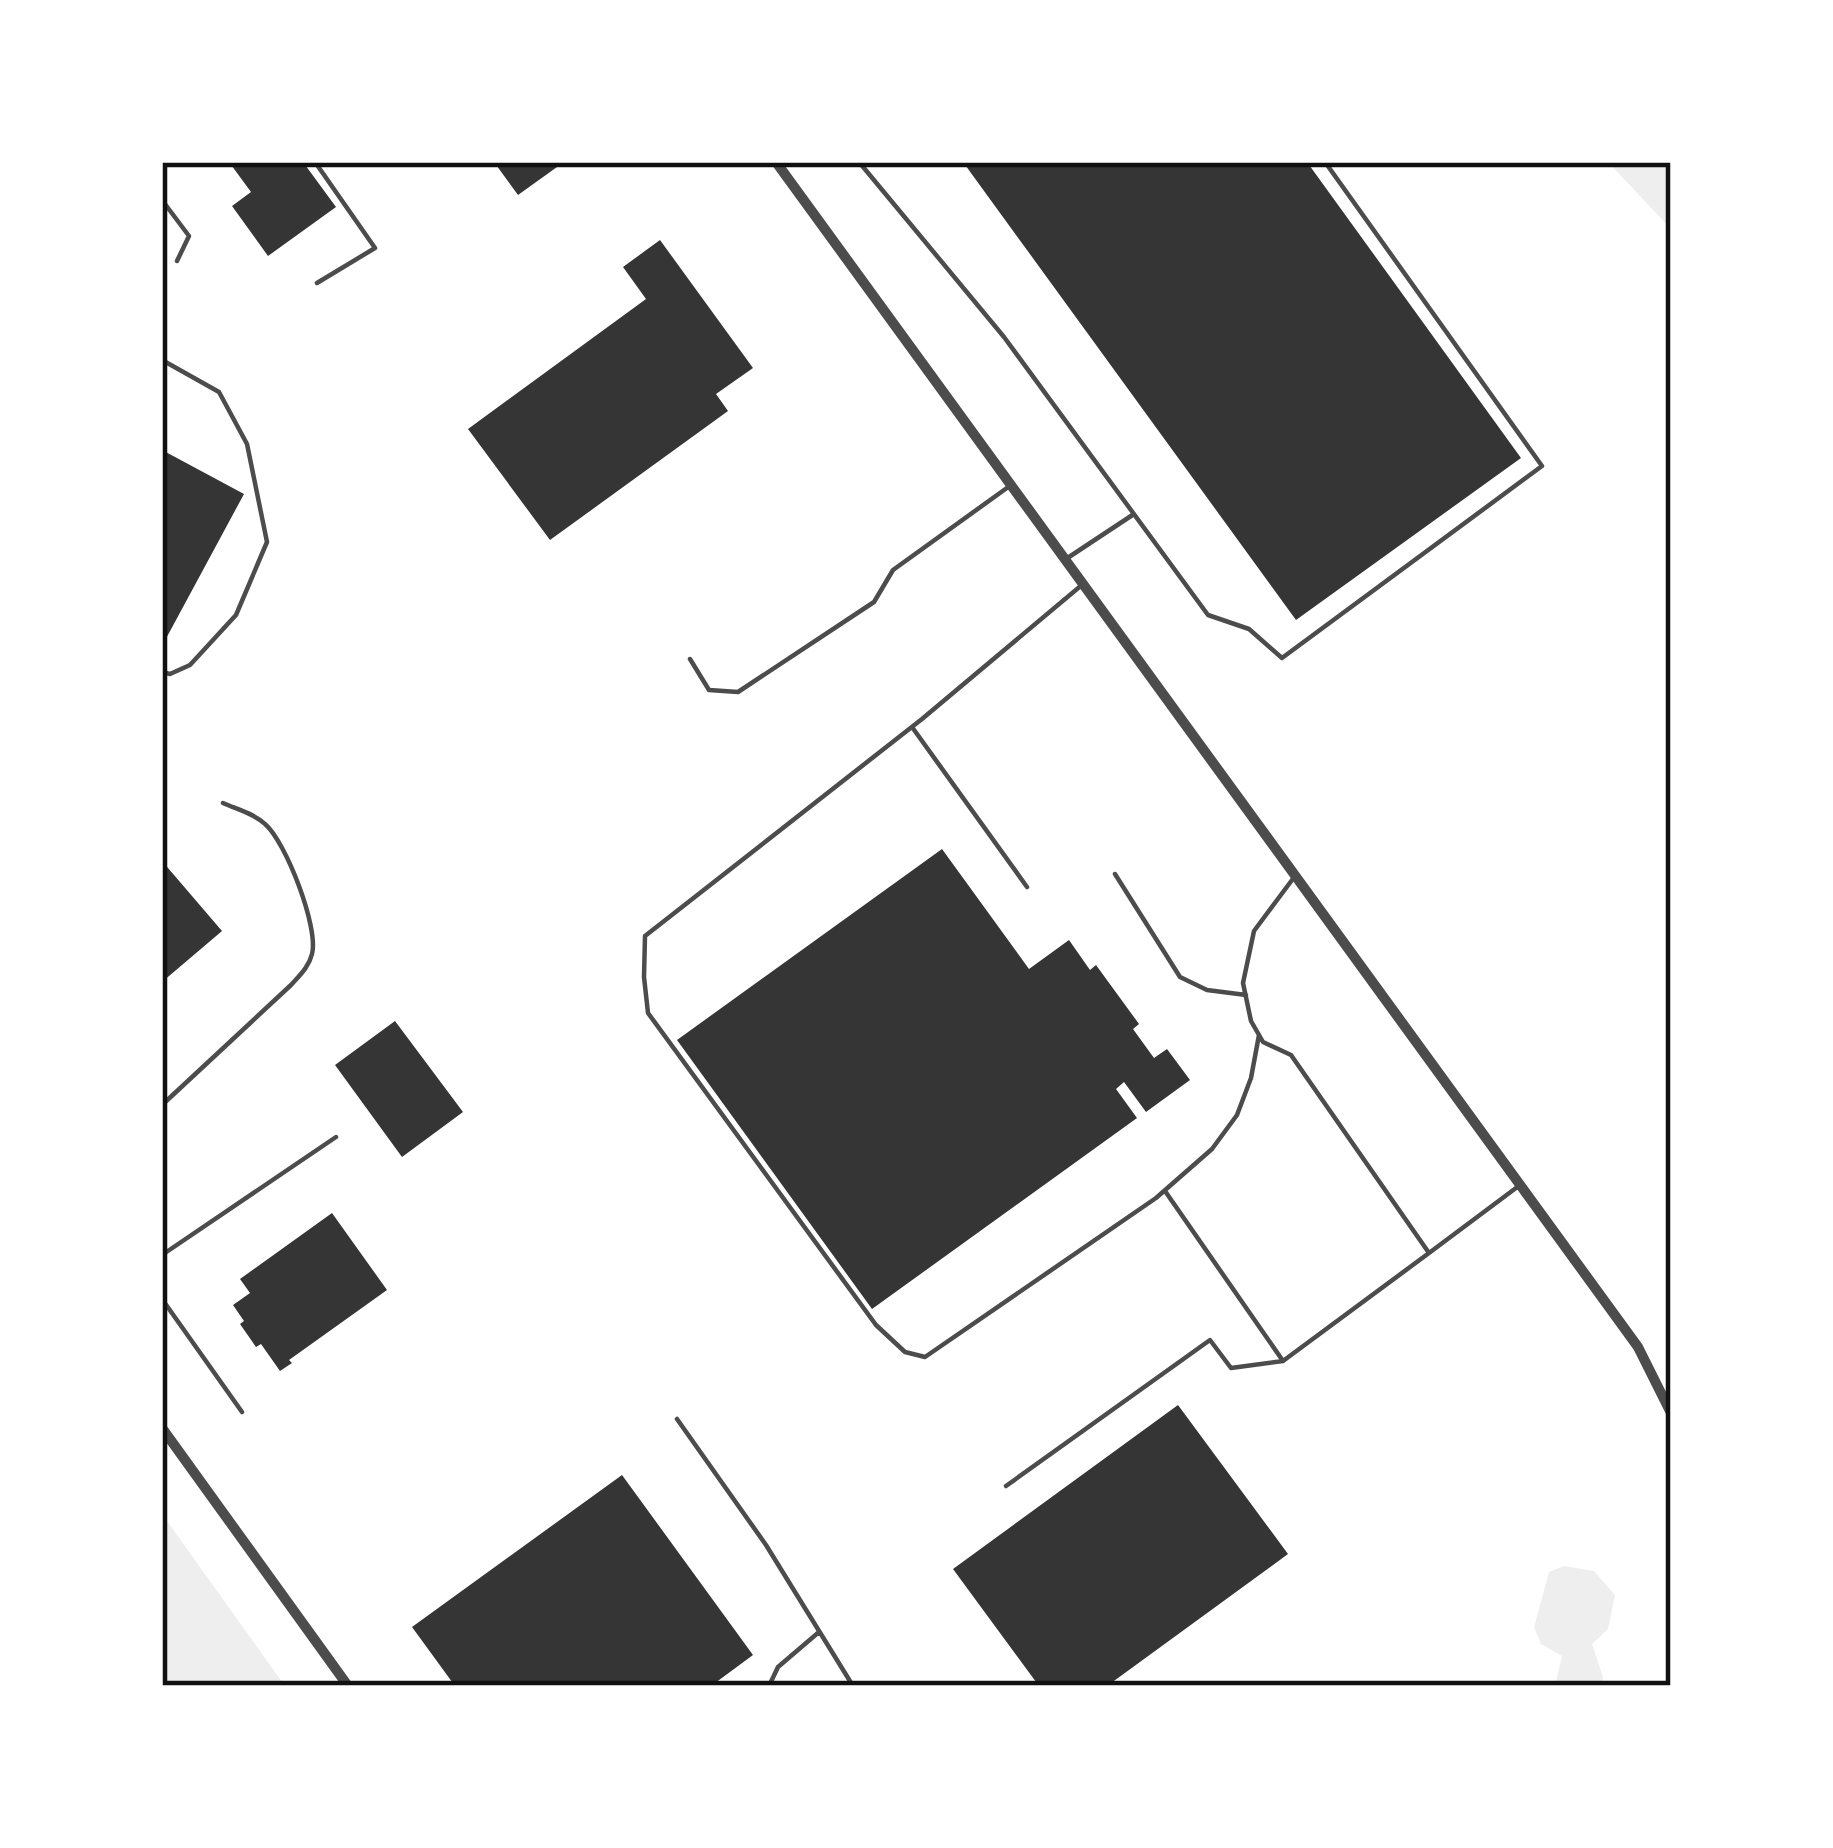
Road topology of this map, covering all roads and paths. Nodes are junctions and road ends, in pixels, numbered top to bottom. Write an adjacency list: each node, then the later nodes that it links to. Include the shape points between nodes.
1 (315, 162): 7 (lane, via 375,248)
2 (776, 162): 9 (street)
3 (859, 162): 10 (lane, via 1004,337)
4 (1325, 162): 10 (lane, via 1542,466 1282,658 1249,629 1208,614)
5 (162, 200): 6 (lane, via 189,236)
6 (177, 261)
7 (316, 283)
8 (162, 360): 14 (lane, via 219,392 247,444 267,542 236,616 190,665)
9 (1011, 485): 11 (street); 13 (lane, via 893,570 874,602 738,692 709,690)
10 (1134, 514): 11 (lane)
11 (1065, 560): 12 (street)
12 (1083, 584): 15 (lane); 18 (street)
13 (690, 659)
14 (162, 672)
15 (911, 727): 19 (lane); 25 (lane, via 645,937 648,1013 876,1325 905,1352 925,1357)
16 (223, 803): 22 (lane, via 265,823 287,856 314,949 291,985)
17 (1114, 874): 20 (lane, via 1180,976)
18 (1295, 876): 20 (lane, via 1254,931); 24 (street)
19 (1027, 886)
20 (1246, 995): 21 (lane)
21 (1259, 1035): 25 (lane, via 1237,1115); 26 (lane, via 1291,1055)
22 (162, 1105)
23 (336, 1137): 27 (lane)
24 (1520, 1185): 26 (lane); 31 (street, via 1638,1347)
25 (1165, 1191): 29 (lane)
26 (1429, 1253): 29 (lane)
27 (162, 1255)
28 (162, 1299): 30 (lane)
29 (1283, 1361): 34 (lane, via 1231,1368 1210,1340)
30 (242, 1412)
31 (1671, 1413)
32 (677, 1419): 35 (lane)
33 (162, 1428): 36 (street)
34 (1006, 1486)
35 (819, 1631): 37 (lane, via 778,1667); 38 (lane)
36 (348, 1686)
37 (769, 1686)
38 (853, 1686)

